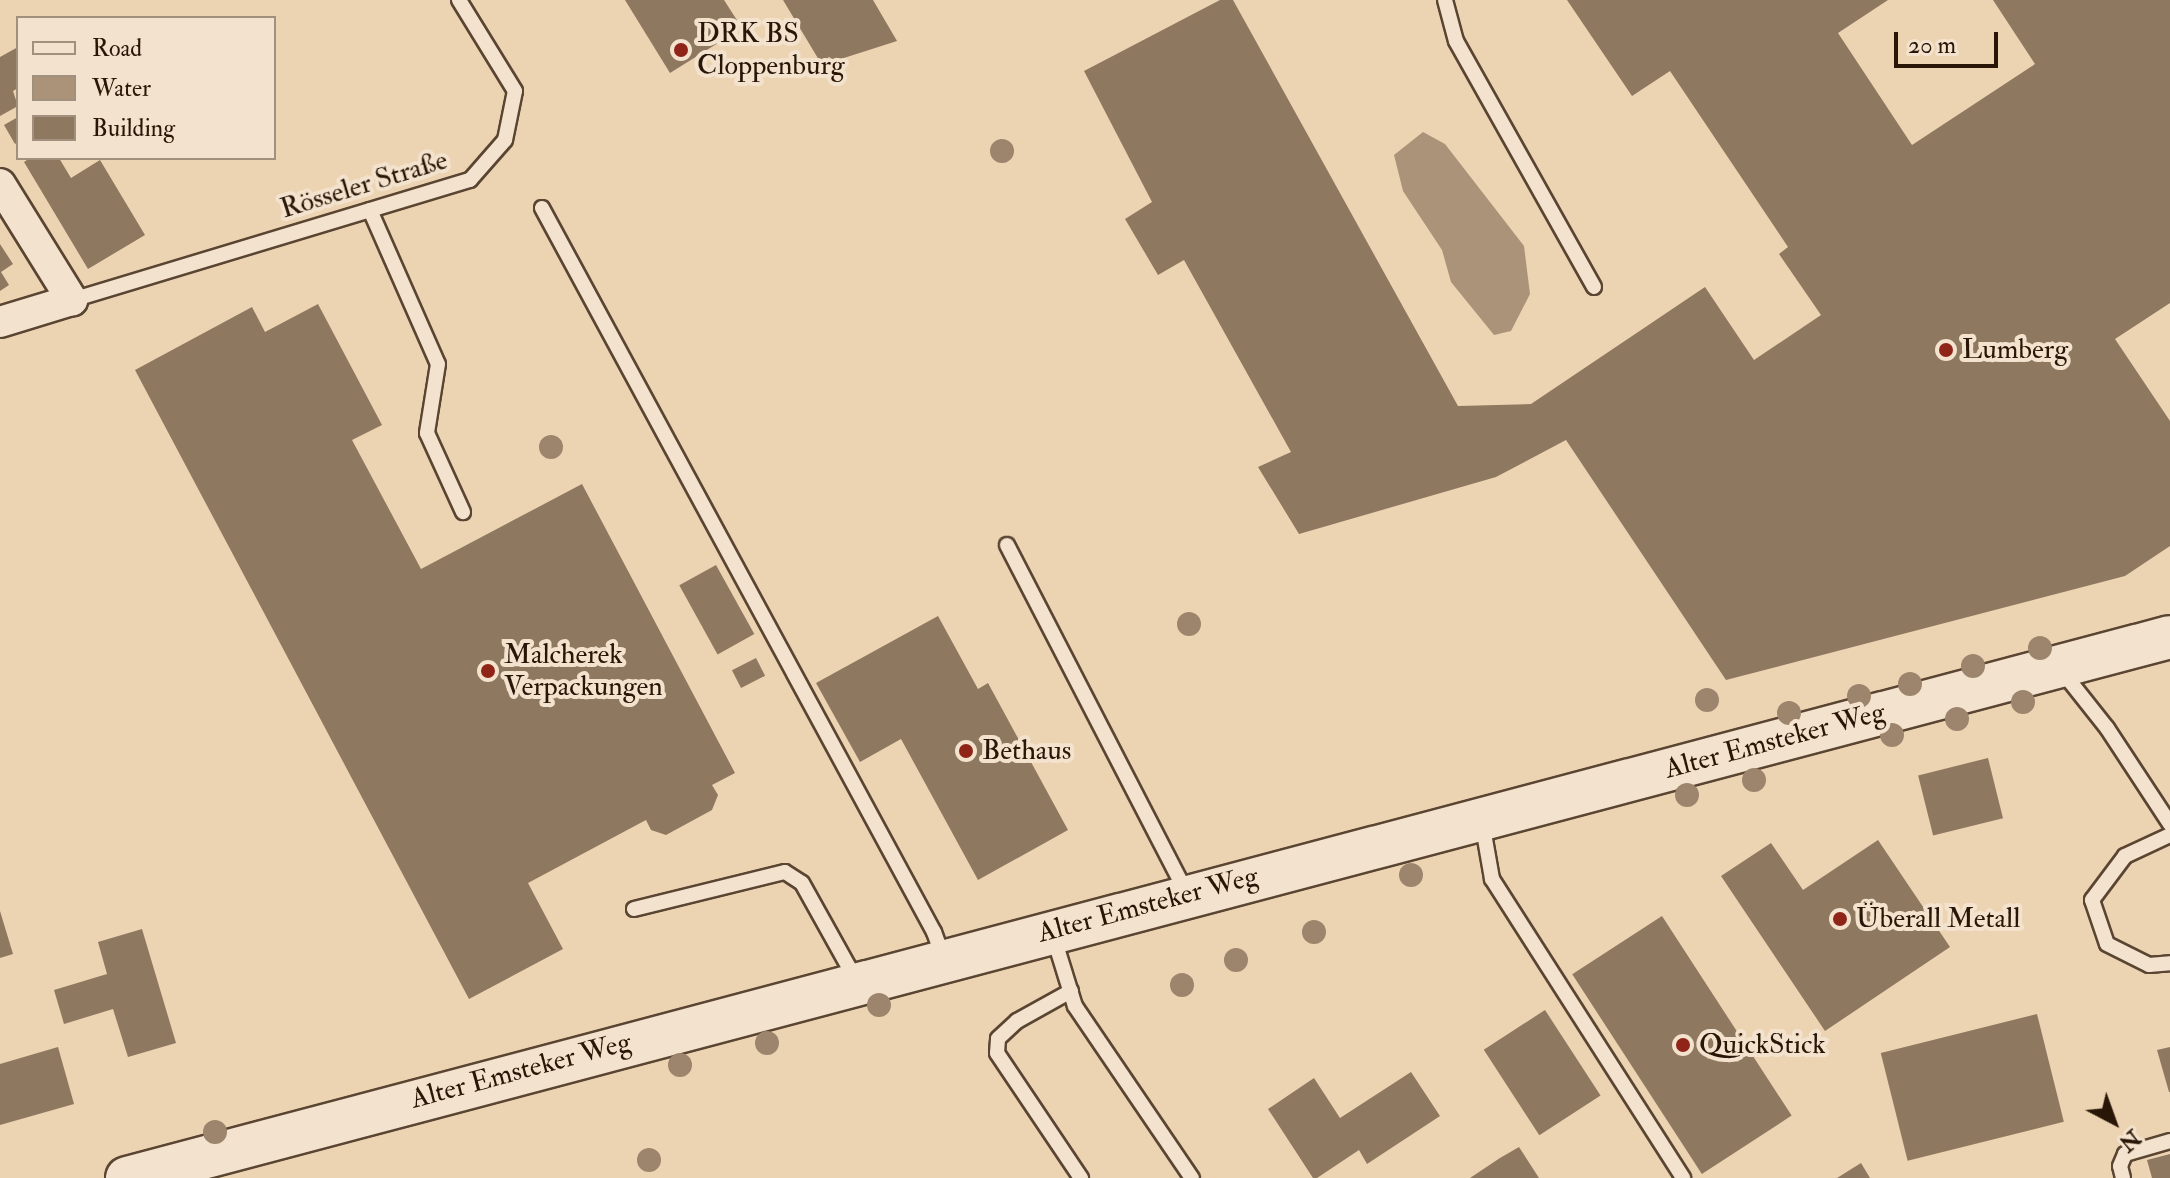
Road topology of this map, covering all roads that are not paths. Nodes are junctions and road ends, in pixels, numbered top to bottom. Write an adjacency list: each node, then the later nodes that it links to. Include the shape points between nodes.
1 (459, 0): 5 (lane, Rösseler Straße, via 515,91 505,140 470,180)
2 (1445, 0): 6 (lane, via 1456,41)
3 (0, 184): 7 (street)
4 (542, 208): 19 (lane)
5 (370, 210): 7 (lane, Rösseler Straße); 9 (lane, via 438,364 427,433)
6 (1594, 287)
7 (72, 300): 8 (street)
8 (0, 322)
9 (463, 512)
10 (1007, 545): 16 (lane)
11 (2170, 637): 12 (street, Alter Emsteker Weg)
12 (2058, 667): 13 (street, Alter Emsteker Weg); 14 (lane, via 2107,728)
13 (1481, 818): 16 (street, Alter Emsteker Weg); 27 (lane, via 1492,879)
14 (2170, 824)
15 (2170, 835): 20 (lane, via 2125,856 2092,900 2107,944 2149,965)
16 (1187, 895): 18 (street, Alter Emsteker Weg)
17 (634, 909): 21 (lane, via 785,872 802,883)
18 (1052, 931): 19 (street, Alter Emsteker Weg); 22 (lane)
19 (944, 959): 21 (street, Alter Emsteker Weg)
20 (2170, 963)
21 (857, 982): 24 (street, Alter Emsteker Weg)
22 (1071, 991): 25 (lane, via 1017,1021 998,1039 997,1053); 26 (lane, via 1075,1006)
23 (2170, 1141): 28 (lane, via 2125,1154)
24 (127, 1178)
25 (1081, 1178)
26 (1192, 1178)
27 (1683, 1178)
28 (2123, 1178)

